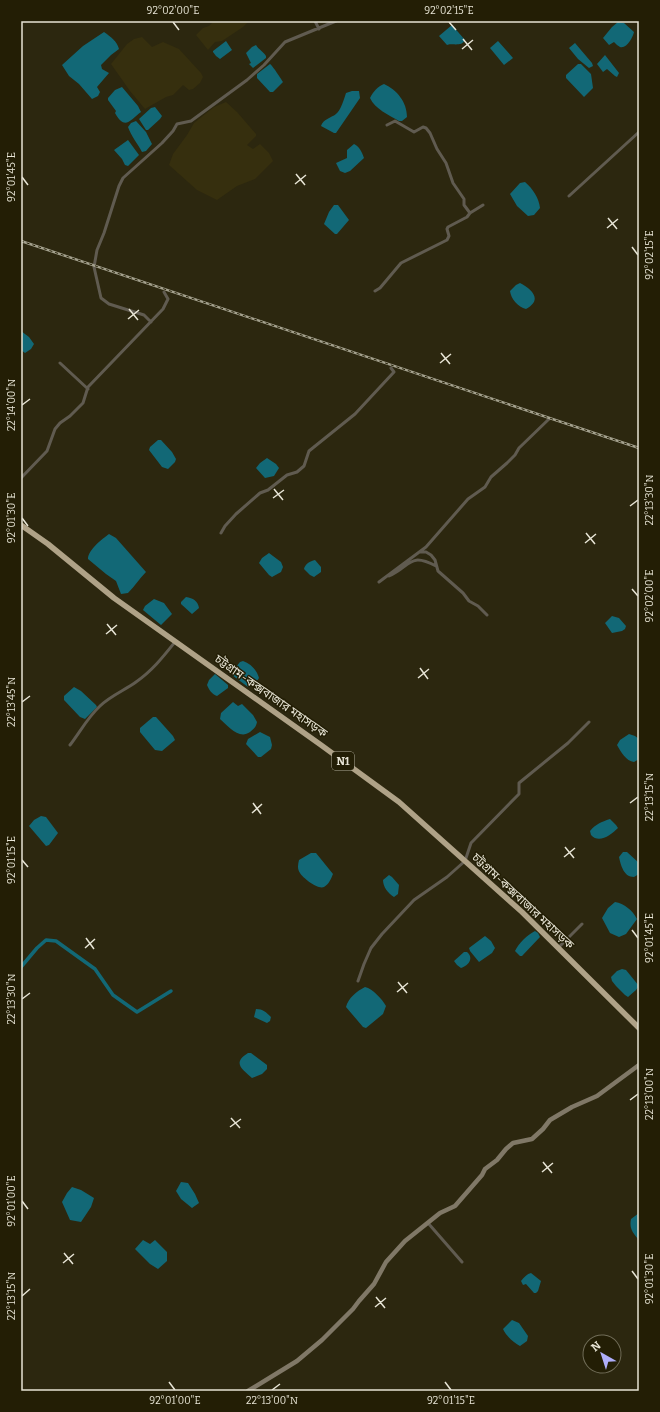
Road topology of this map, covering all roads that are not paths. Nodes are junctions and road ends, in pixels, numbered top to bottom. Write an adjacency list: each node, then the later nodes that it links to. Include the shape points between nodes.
1 (315, 21): 3 (street)
2 (336, 21): 3 (street)
3 (319, 28): 11 (street, via 285,42 247,80 191,121 177,124 162,143 123,178 97,250 94,267 101,298 109,304 144,315)
4 (387, 125): 8 (street, via 395,121 414,132 426,128)
5 (639, 132): 6 (street)
6 (569, 196)
7 (483, 205): 8 (street)
8 (470, 213): 9 (street, via 448,227 447,240 401,263)
9 (375, 291)
10 (164, 292): 11 (street, via 168,299 167,304)
11 (151, 322): 14 (street, via 102,371)
12 (60, 363): 14 (street)
13 (391, 368): 18 (street, via 394,372 366,404 309,451 304,466 260,493 236,514)
14 (88, 389): 16 (street, via 83,403 55,429 47,451)
15 (549, 419): 19 (street, via 491,477 485,487 468,499)
16 (21, 478)
17 (21, 524): 24 (highway, চট্টগ্রাম-কক্সবাজার মহাসড়ক / N1, via 114,598)
18 (222, 533)
19 (420, 552): 20 (street, via 431,554); 21 (street)
20 (436, 566): 21 (street, via 417,559); 23 (street, via 469,601)
21 (383, 579): 22 (street)
22 (379, 582)
23 (487, 615)
24 (175, 642): 26 (street, via 149,672 100,705); 27 (highway, চট্টগ্রাম-কক্সবাজার মহাসড়ক / N1, via 399,802)
25 (589, 722): 27 (street, via 568,743 519,783 519,794 471,844)
26 (70, 745)
27 (465, 861): 29 (highway, চট্টগ্রাম-কক্সবাজার মহাসড়ক / N1); 30 (street, via 402,912 371,948)
28 (582, 924): 29 (street)
29 (558, 948): 31 (highway, চট্টগ্রাম-কক্সবাজার মহাসড়ক / N1)
30 (358, 981)
31 (639, 1028)
32 (639, 1065): 33 (street, via 596,1096 550,1120 532,1139 513,1143 485,1169 455,1206 440,1213)
33 (428, 1223): 34 (street); 35 (street, via 390,1257 374,1284 322,1340 297,1361)
34 (462, 1262)
35 (248, 1391)

